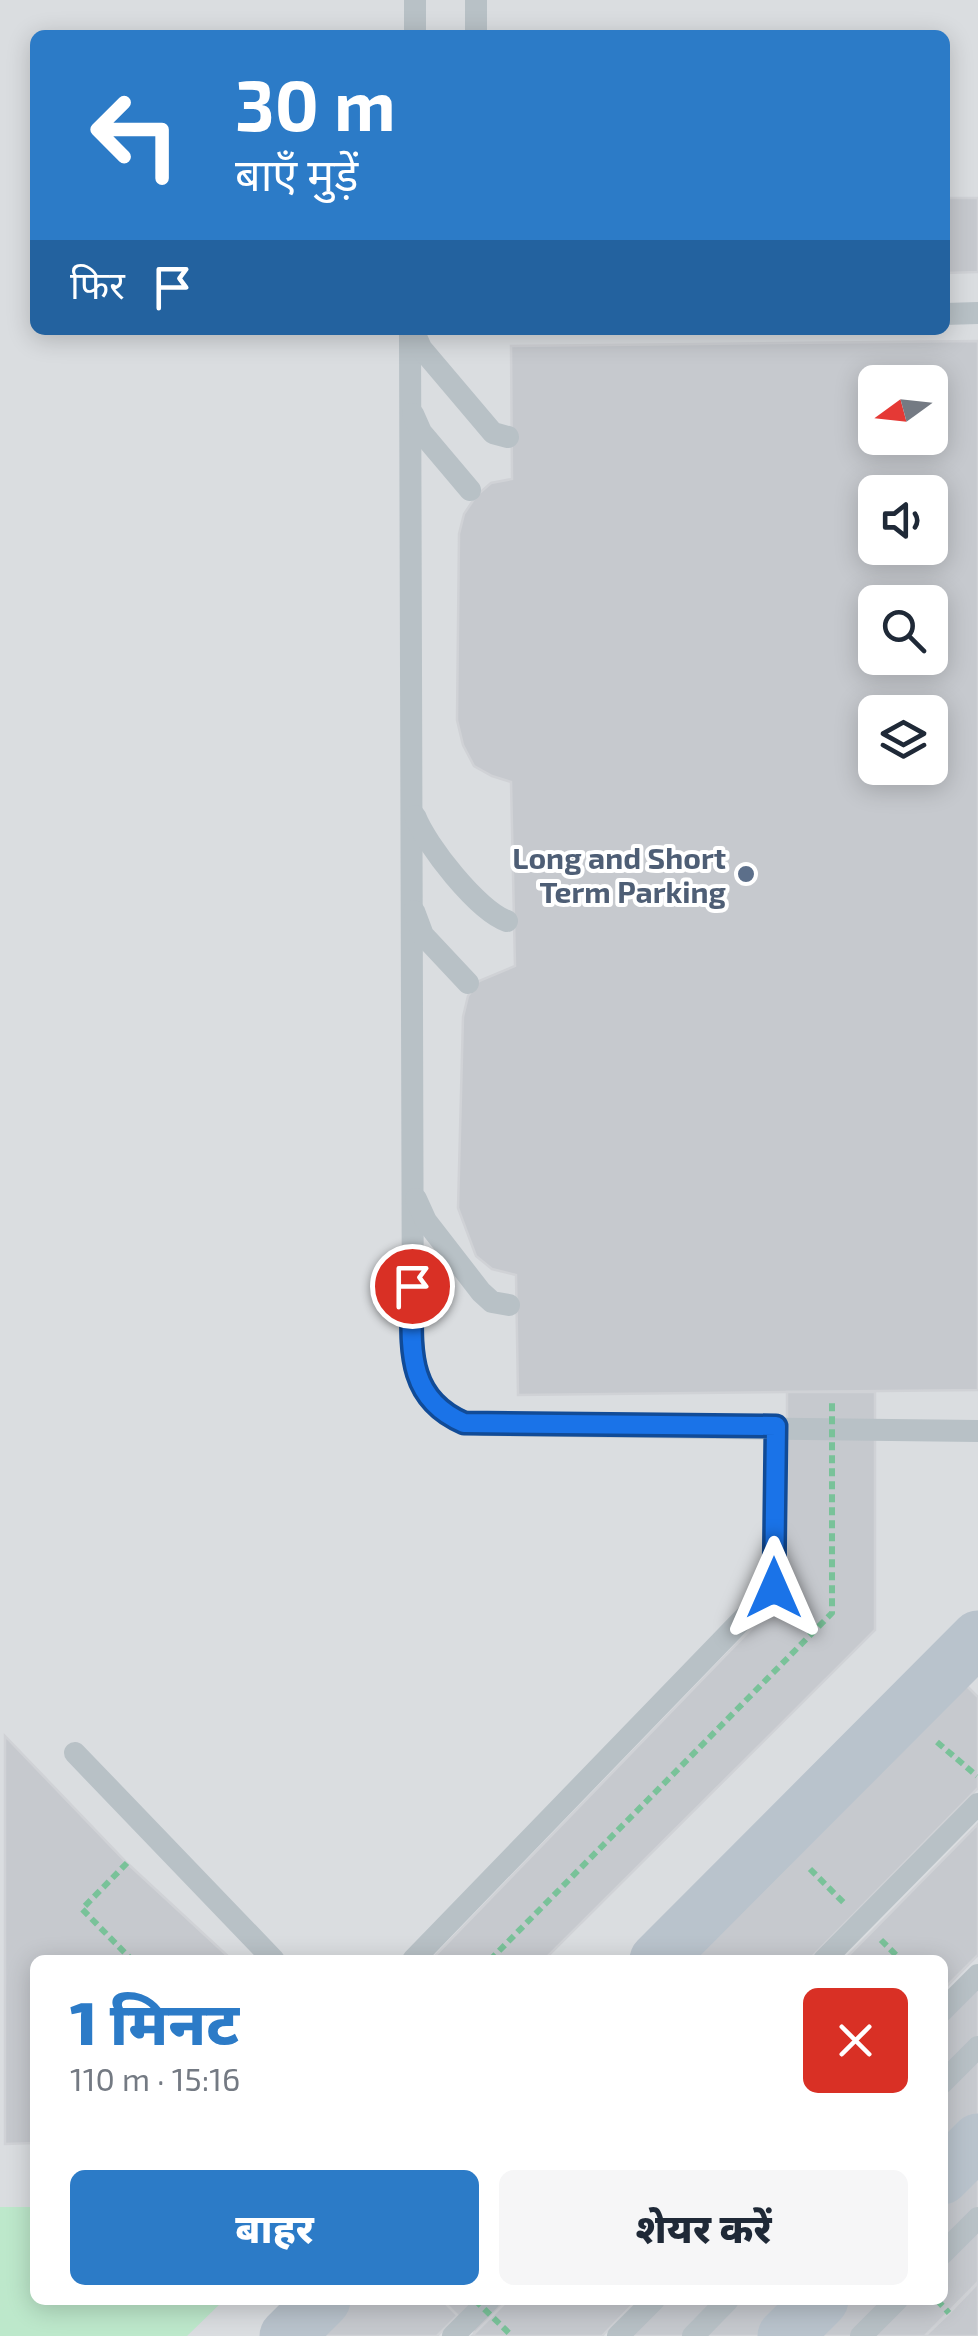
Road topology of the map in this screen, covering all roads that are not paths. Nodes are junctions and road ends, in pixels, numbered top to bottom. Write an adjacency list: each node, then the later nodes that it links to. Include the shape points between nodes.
1 (415, 0): 3 (lane)
2 (476, 0): 4 (lane)
3 (415, 30)
4 (476, 30)
5 (950, 314): 6 (lane)
6 (978, 314)
7 (412, 335): 9 (lane)
8 (414, 335): 10 (lane, via 492,433)
9 (410, 400): 11 (lane, via 421,432); 12 (lane)
10 (508, 437)
11 (470, 490)
12 (412, 800): 13 (lane); 14 (lane, via 425,838 486,910)
13 (411, 902): 15 (lane, via 423,935); 16 (lane)
14 (506, 921)
15 (468, 983)
16 (412, 1182): 17 (lane, via 426,1221 481,1292); 18 (lane, via 412,1356 418,1380 444,1414 484,1425)
17 (509, 1304)
18 (776, 1426): 19 (lane); 24 (lane, via 774,1588)
19 (978, 1431)
20 (978, 1638): 25 (main road)
21 (75, 1753): 23 (lane)
22 (978, 1804): 26 (lane)
23 (269, 1955)
24 (418, 1955)
25 (662, 1955)
26 (829, 1955)
27 (978, 1975): 28 (lane)
28 (948, 2005)
29 (978, 2047): 30 (lane)
30 (948, 2077)
31 (978, 2142): 32 (main road)
32 (948, 2171)
33 (978, 2218): 34 (lane, bridge)
34 (948, 2248)
35 (318, 2305): 41 (main road)
36 (483, 2305): 42 (lane)
37 (649, 2305): 43 (lane)
38 (723, 2305): 44 (lane)
39 (816, 2305): 45 (main road)
40 (892, 2305): 46 (lane)
41 (287, 2336)
42 (453, 2336)
43 (618, 2336)
44 (692, 2336)
45 (785, 2336)
46 (861, 2336)

